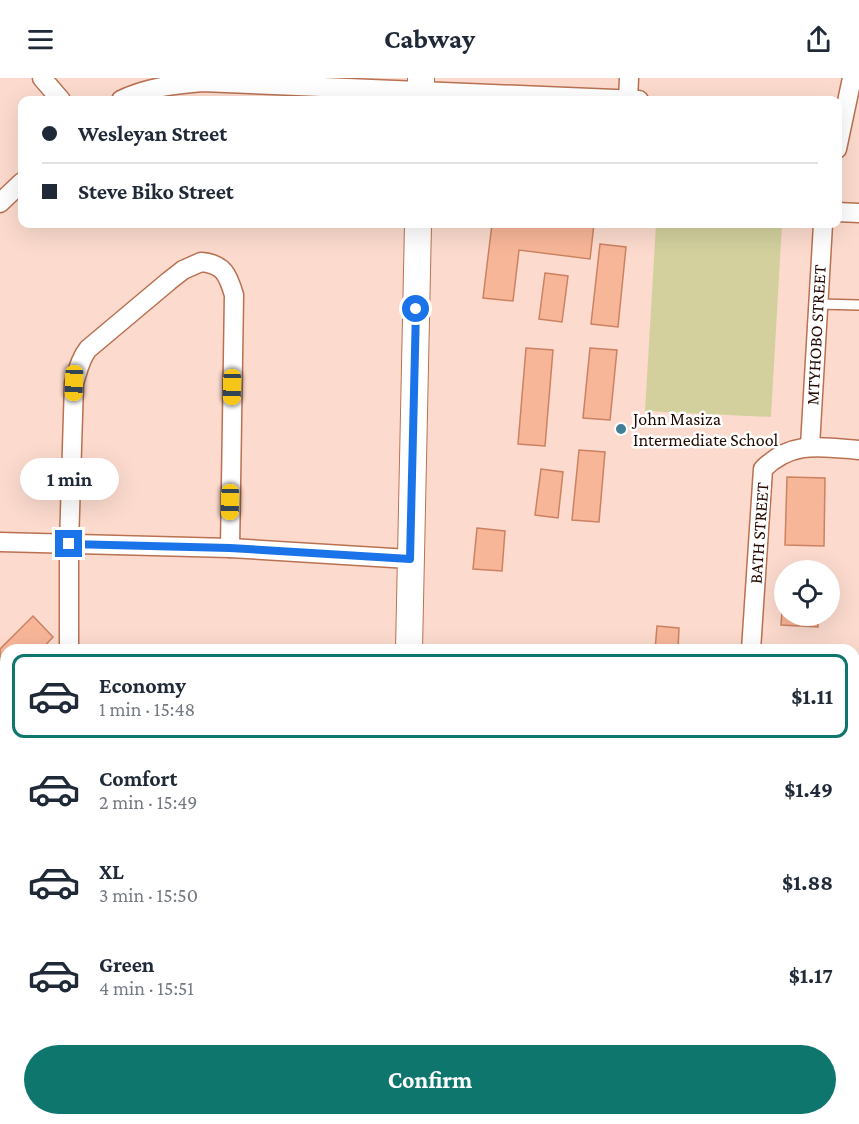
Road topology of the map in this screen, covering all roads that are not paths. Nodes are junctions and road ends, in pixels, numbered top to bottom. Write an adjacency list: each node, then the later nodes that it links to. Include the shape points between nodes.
1 (42, 78): 6 (street)
2 (629, 78): 9 (street)
3 (852, 78): 10 (street)
4 (202, 80): 5 (street); 7 (street, via 155,87)
5 (421, 90): 8 (street)
6 (58, 96)
7 (129, 96)
8 (548, 96)
9 (632, 96)
10 (848, 101): 11 (street)
11 (842, 127)
12 (18, 186): 13 (street)
13 (0, 203)
14 (842, 212): 15 (street)
15 (859, 213)
16 (418, 228): 25 (street)
17 (823, 228): 18 (street, MTYHOBO STREET)
18 (818, 304): 19 (lane); 20 (street, MTYHOBO STREET)
19 (859, 305)
20 (810, 446): 21 (street); 28 (street, BATH STREET, via 776,457 763,469)
21 (859, 450)
22 (0, 542): 23 (street)
23 (69, 544): 24 (street); 24 (street, via 74,383 83,356 169,281 201,262 219,267 228,275 234,295); 26 (street)
24 (230, 548): 25 (street)
25 (410, 559): 27 (street)
26 (69, 644)
27 (409, 644)
28 (751, 644)

